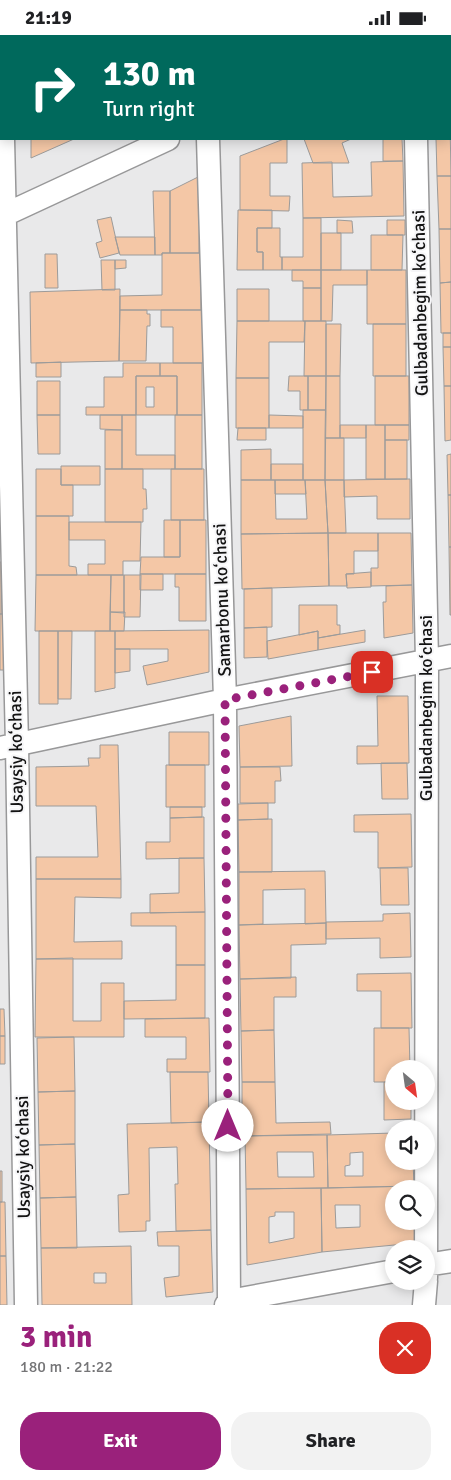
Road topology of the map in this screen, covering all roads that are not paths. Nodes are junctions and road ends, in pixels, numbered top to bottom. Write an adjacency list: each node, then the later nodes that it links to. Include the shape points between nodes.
1 (3, 140): 5 (street, Usaysiy koʻchasi)
2 (166, 140): 5 (street)
3 (208, 140): 8 (street, Samarbonu koʻchasi)
4 (416, 140): 7 (street, Gulbadanbegim koʻchasi)
5 (2, 216): 9 (street, Usaysiy koʻchasi)
6 (451, 656): 7 (street)
7 (427, 661): 8 (street); 10 (street, Gulbadanbegim koʻchasi)
8 (225, 700): 9 (street); 15 (street, Samarbonu koʻchasi)
9 (8, 746): 16 (street, Usaysiy koʻchasi)
10 (426, 1240)
11 (451, 1261): 12 (street)
12 (435, 1268)
13 (385, 1273): 15 (street)
14 (425, 1290): 17 (street, Gulbadanbegim koʻchasi)
15 (228, 1303)
16 (26, 1305)
17 (424, 1305)

